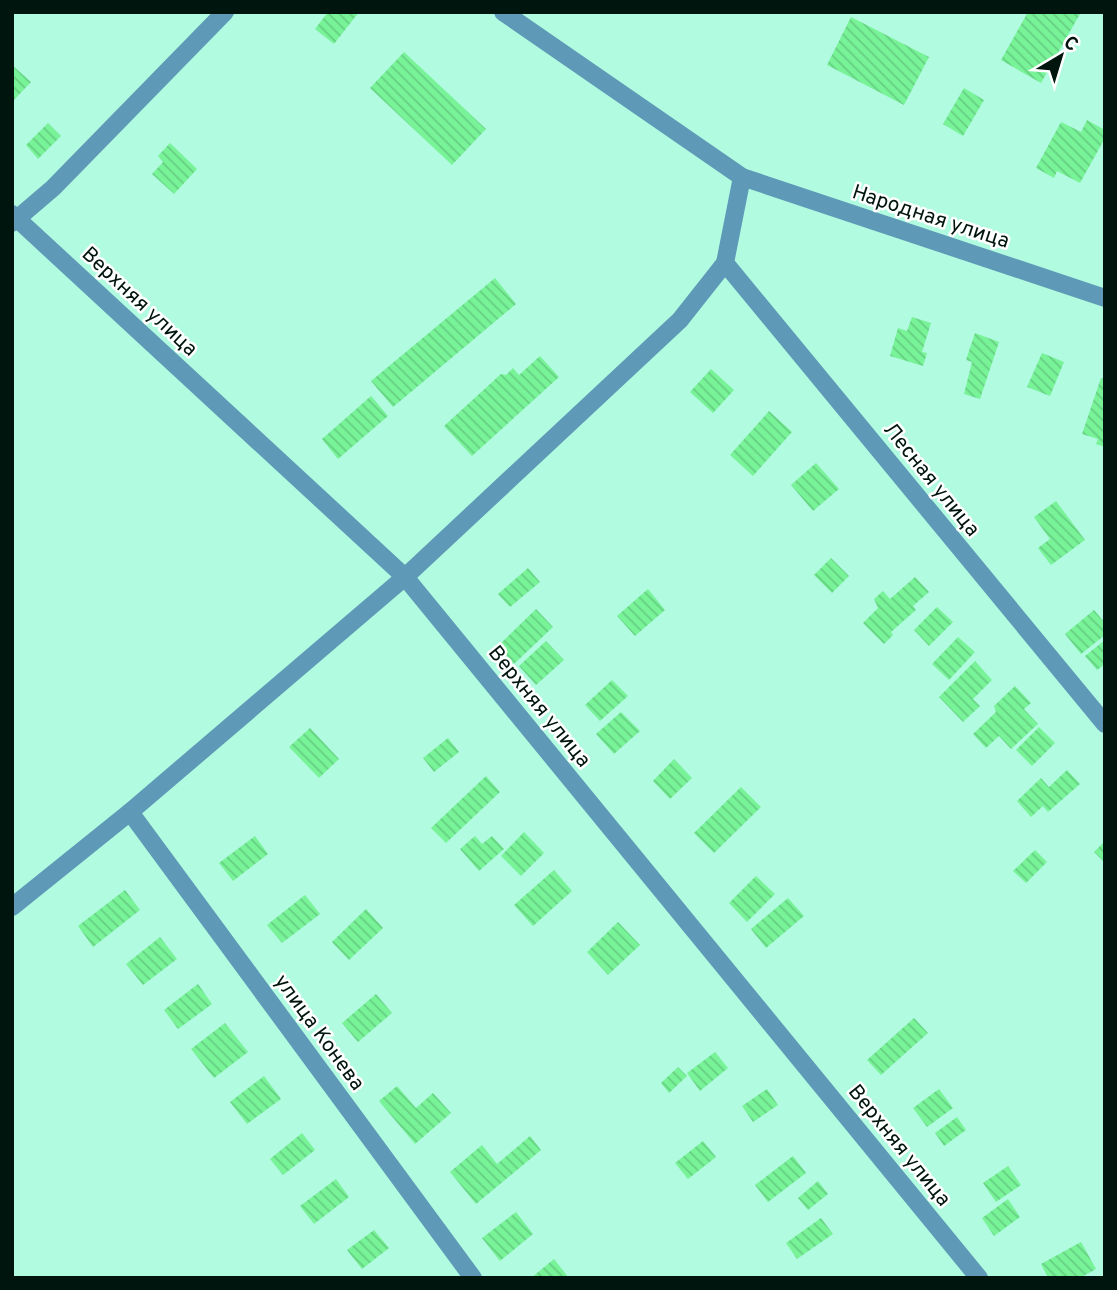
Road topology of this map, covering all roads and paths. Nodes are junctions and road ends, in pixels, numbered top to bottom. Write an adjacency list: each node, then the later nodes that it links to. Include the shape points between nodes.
1 (226, 12): 4 (street, via 53,188)
2 (503, 12): 3 (street)
3 (742, 177): 5 (street); 6 (street, Народная улица)
4 (14, 218): 7 (street, Верхняя улица)
5 (725, 263): 7 (street, via 680,320); 8 (street, Лесная улица)
6 (1105, 298)
7 (405, 577): 9 (street); 12 (street, Верхняя улица)
8 (1105, 724)
9 (130, 813): 10 (street); 11 (street, улица Конева)
10 (12, 907)
11 (473, 1278)
12 (979, 1278)

